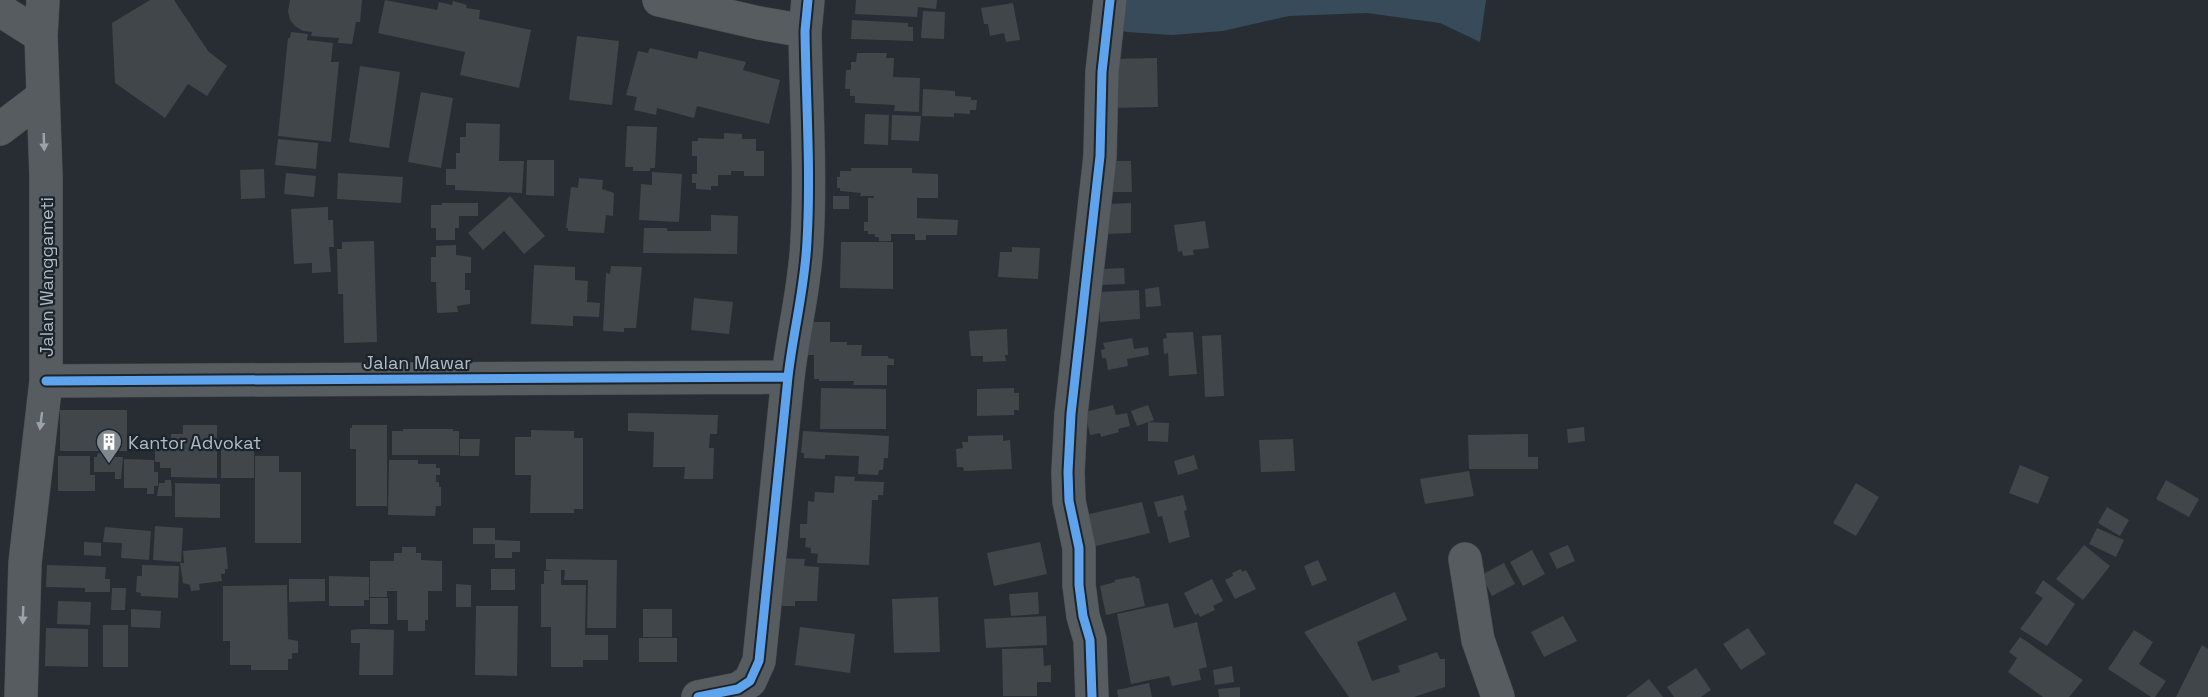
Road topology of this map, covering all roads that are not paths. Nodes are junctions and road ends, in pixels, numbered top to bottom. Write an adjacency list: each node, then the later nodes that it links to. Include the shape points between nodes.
1 (43, 0): 6 (street, Jalan Wanggameti)
2 (659, 0): 5 (street, via 759,23)
3 (1110, 0): 14 (street, via 1102,72 1100,156 1068,472 1069,501 1079,548 1083,616 1090,640)
4 (0, 10): 6 (street)
5 (806, 15): 9 (street, via 807,241)
6 (41, 36): 7 (street, Jalan Wanggameti)
7 (42, 97): 8 (street); 10 (street, Jalan Wanggameti, one-way to 10)
8 (0, 129)
9 (788, 377): 10 (street, Jalan Mawar); 13 (street, via 759,661 750,681 738,689)
10 (46, 381): 12 (street, Jalan Wanggameti, one-way to 12, via 25,563)
11 (1465, 559): 15 (street, via 1478,640)
12 (21, 697)
13 (698, 697)
14 (1092, 697)
15 (1498, 697)

